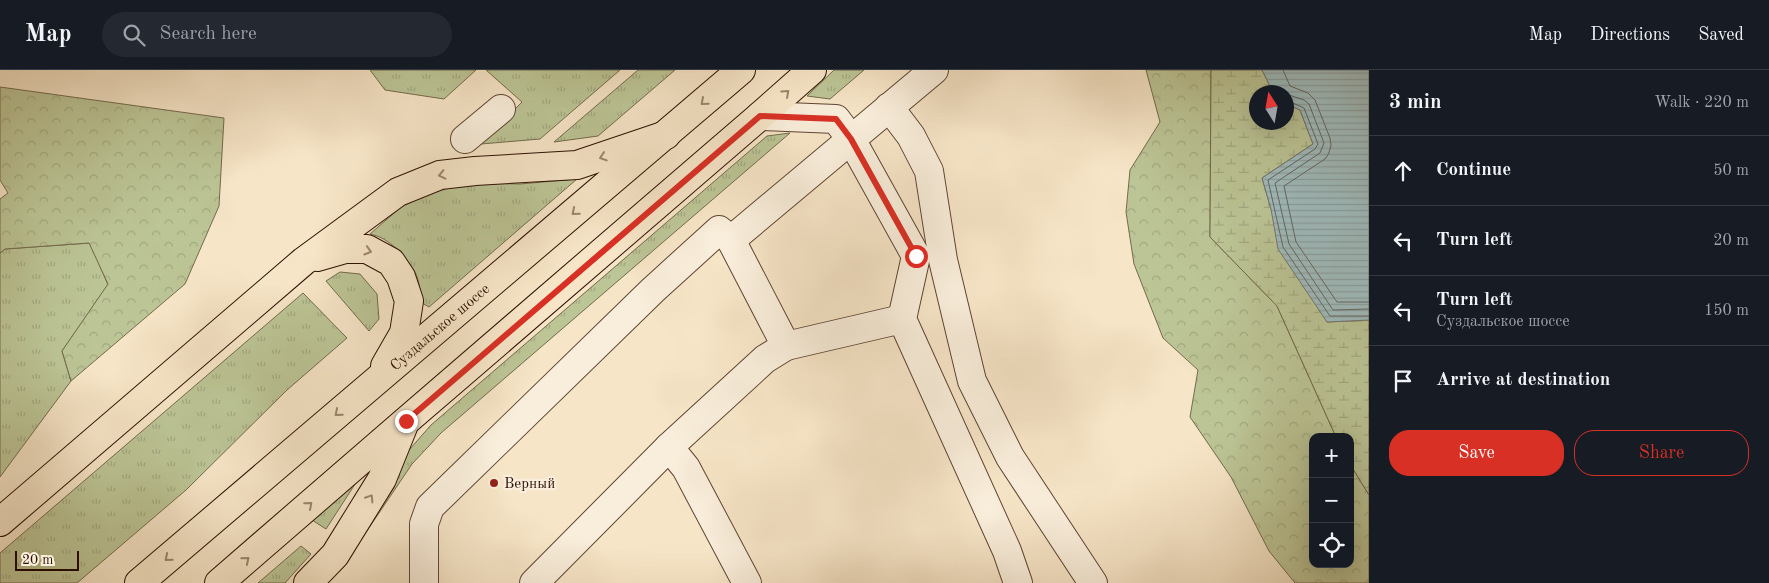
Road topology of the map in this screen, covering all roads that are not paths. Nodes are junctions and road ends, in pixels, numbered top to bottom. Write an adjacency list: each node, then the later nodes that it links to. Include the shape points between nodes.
1 (741, 70): 7 (main road, Суздальское шоссе, one-way to 7)
2 (812, 70): 6 (main road, one-way to 2)
3 (934, 70): 4 (lane)
4 (889, 107): 9 (lane); 25 (lane, via 911,136 929,171 943,260 972,381 1010,457)
5 (501, 109): 8 (lane)
6 (760, 116): 9 (lane, via 836,119); 15 (main road)
7 (666, 135): 11 (main road, one-way to 11, via 577,165 440,175 398,192); 14 (main road, Суздальское шоссе, one-way to 14)
8 (465, 139)
9 (851, 139): 10 (lane); 12 (lane, via 916,256)
10 (731, 240): 13 (lane); 21 (lane, via 719,230 430,507 424,524)
11 (304, 261): 14 (main road, one-way to 14, via 344,249 367,249 390,262 402,277 410,300 404,333); 17 (main road)
12 (902, 319): 13 (lane); 24 (lane, via 1007,551)
13 (786, 346): 16 (lane, via 765,359)
14 (376, 382): 18 (main road, Суздальское шоссе, one-way to 18)
15 (406, 421): 19 (main road, one-way to 15); 20 (main road, one-way to 15, via 335,554 382,480)
16 (669, 447): 22 (lane); 23 (lane, via 686,468)
17 (0, 522)
18 (139, 583)
19 (220, 583)
20 (308, 583)
21 (424, 583)
22 (534, 583)
23 (748, 583)
24 (1018, 583)
25 (1093, 583)

